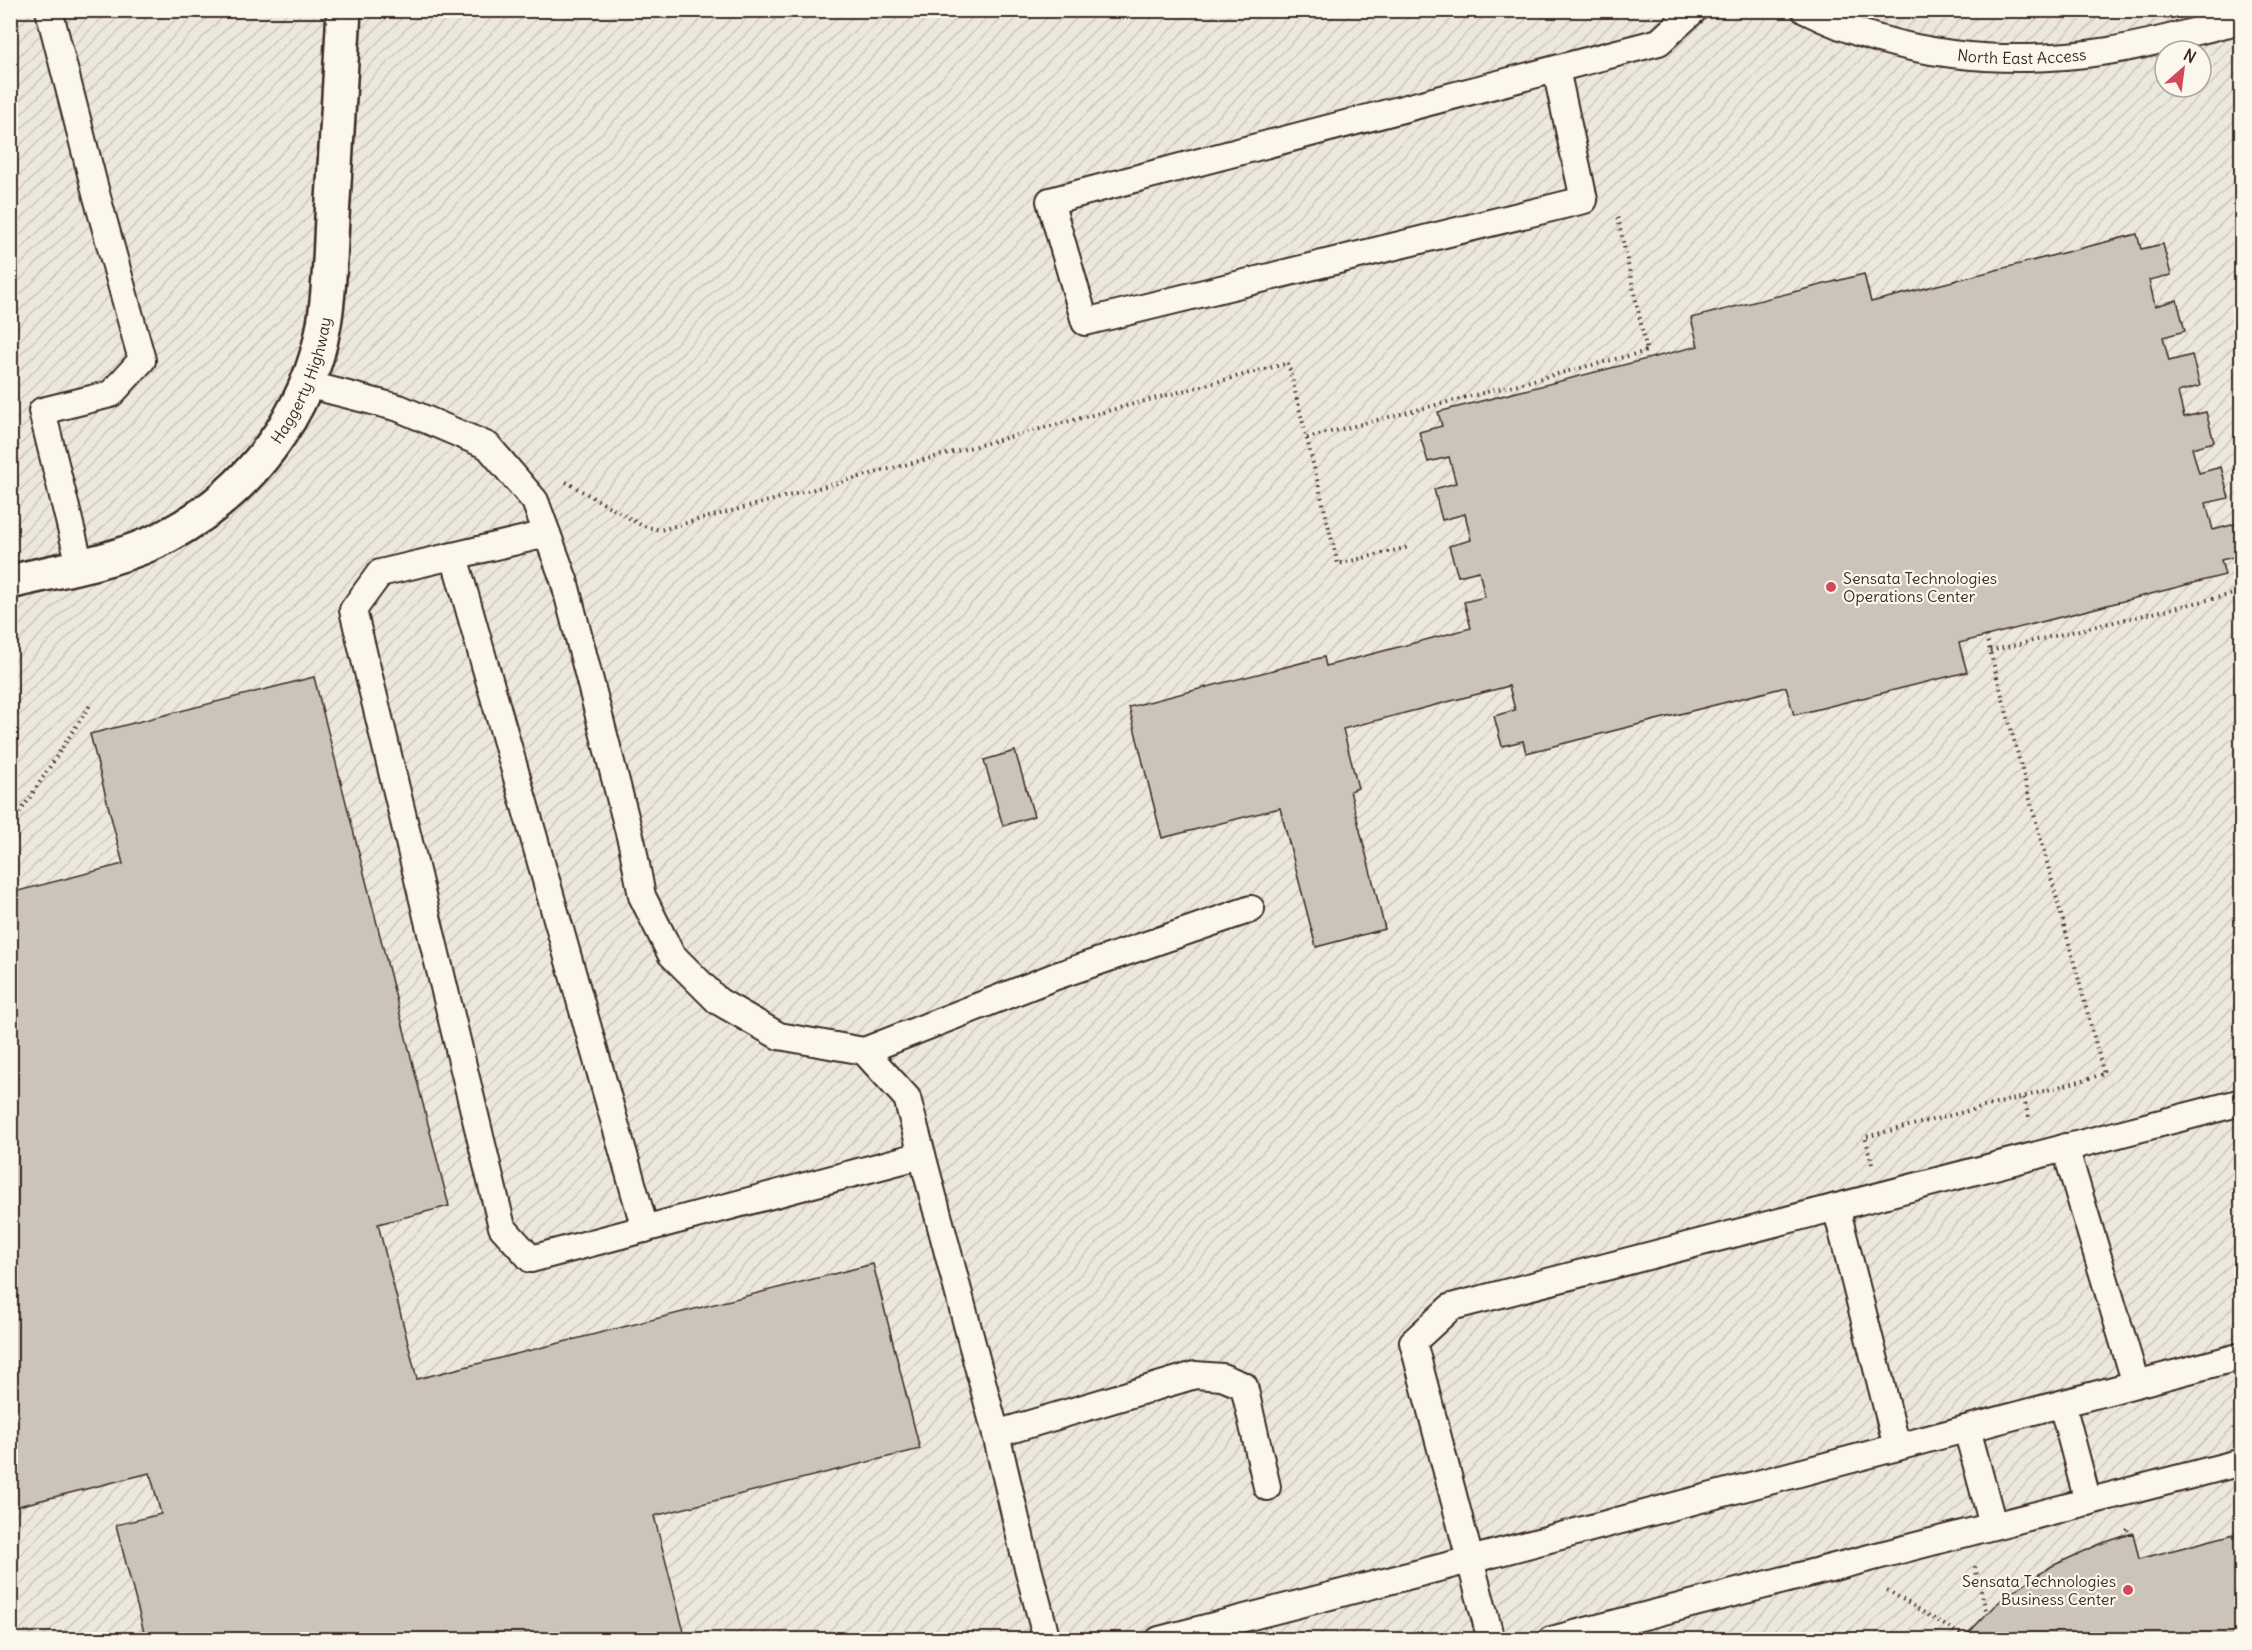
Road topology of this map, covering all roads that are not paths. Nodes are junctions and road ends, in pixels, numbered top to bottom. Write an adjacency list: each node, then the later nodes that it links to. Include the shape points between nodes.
1 (49, 10): 10 (lane, via 142,360 111,394 42,411)
2 (344, 10): 7 (street, Haggerty Highway, via 328,295 324,326)
3 (1694, 10): 6 (lane, via 1659,42)
4 (1805, 10): 5 (lane, North East Access, via 1869,36 1916,49 2013,59 2111,51)
5 (2241, 20)
6 (1556, 69): 6 (lane, via 1050,201 1085,321 1584,200)
7 (306, 384): 8 (lane, via 399,408 488,446 535,501); 10 (street, Haggerty Highway, via 278,437 246,476 216,504 156,541)
8 (547, 534): 9 (lane); 13 (lane, via 564,580 642,896 671,954 718,1001 779,1036)
9 (454, 556): 18 (lane); 18 (lane, via 380,573 353,610 502,1227 531,1259)
10 (80, 565): 11 (street, Haggerty Highway)
11 (10, 582)
12 (1251, 909): 13 (lane, via 1056,976)
13 (864, 1051): 16 (lane, via 907,1098)
14 (2241, 1102): 15 (lane)
15 (2066, 1147): 17 (lane); 20 (lane)
16 (922, 1155): 18 (lane); 23 (lane)
17 (1836, 1207): 24 (lane); 29 (lane, via 1451,1307 1413,1342)
18 (645, 1229)
19 (2241, 1356): 20 (lane)
20 (2136, 1384): 21 (lane)
21 (2062, 1404): 22 (lane); 27 (lane)
22 (1967, 1429): 24 (lane); 28 (lane)
23 (996, 1434): 26 (lane, via 1195,1375 1222,1377 1244,1386); 30 (lane)
24 (1897, 1447): 29 (lane)
25 (2241, 1462): 27 (lane)
26 (1267, 1487)
27 (2088, 1502): 28 (lane)
28 (1993, 1525): 33 (lane)
29 (1470, 1560): 31 (lane); 32 (lane)
30 (1047, 1640)
31 (1159, 1640)
32 (1491, 1640)
33 (1551, 1640)

